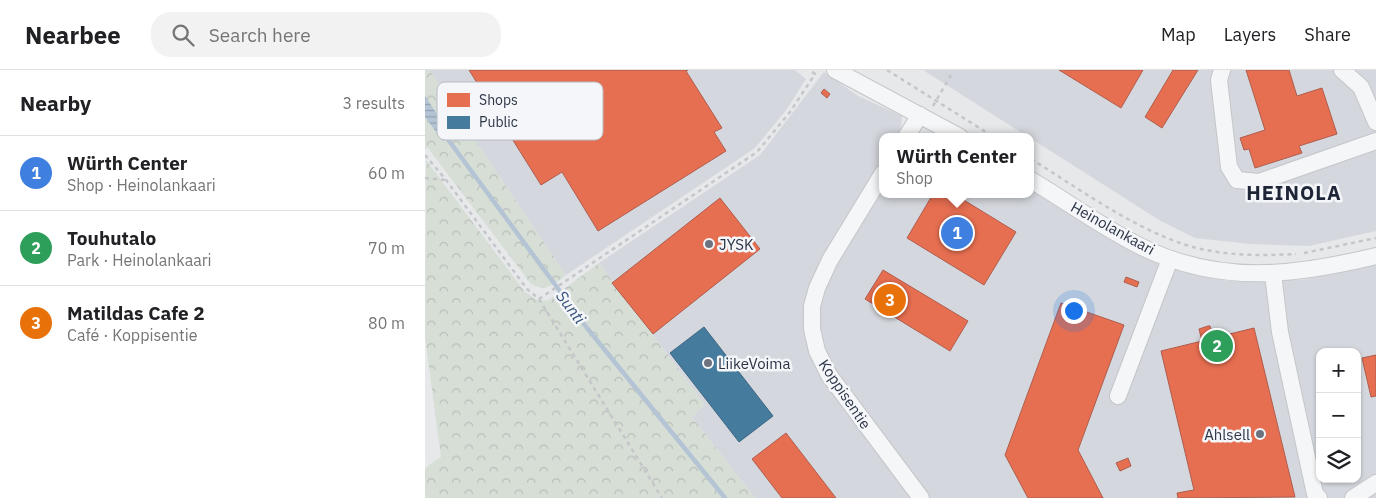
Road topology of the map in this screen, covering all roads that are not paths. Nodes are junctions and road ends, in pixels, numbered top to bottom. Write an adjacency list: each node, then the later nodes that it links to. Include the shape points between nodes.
1 (835, 70): 4 (street)
2 (1222, 70): 9 (street, via 1219,80 1229,167 1237,180 1259,182)
3 (1342, 70): 6 (street, via 1361,87)
4 (848, 75): 5 (street)
5 (920, 115): 7 (street); 8 (street)
6 (1376, 122)
7 (909, 133)
8 (952, 133)
9 (1376, 141)
10 (879, 180): 17 (street, Koppisentie, via 830,260 812,306 812,329 817,351 829,374)
11 (1034, 182): 13 (street, Heinolankaari, via 1133,242)
12 (1376, 256): 14 (street, Heinolankaari)
13 (1170, 259): 14 (street, Heinolankaari, via 1205,269); 15 (street)
14 (1273, 274): 18 (street, via 1287,366 1315,494)
15 (1118, 396)
16 (1376, 483): 19 (street)
17 (921, 498)
18 (1319, 498)
19 (1353, 498)

